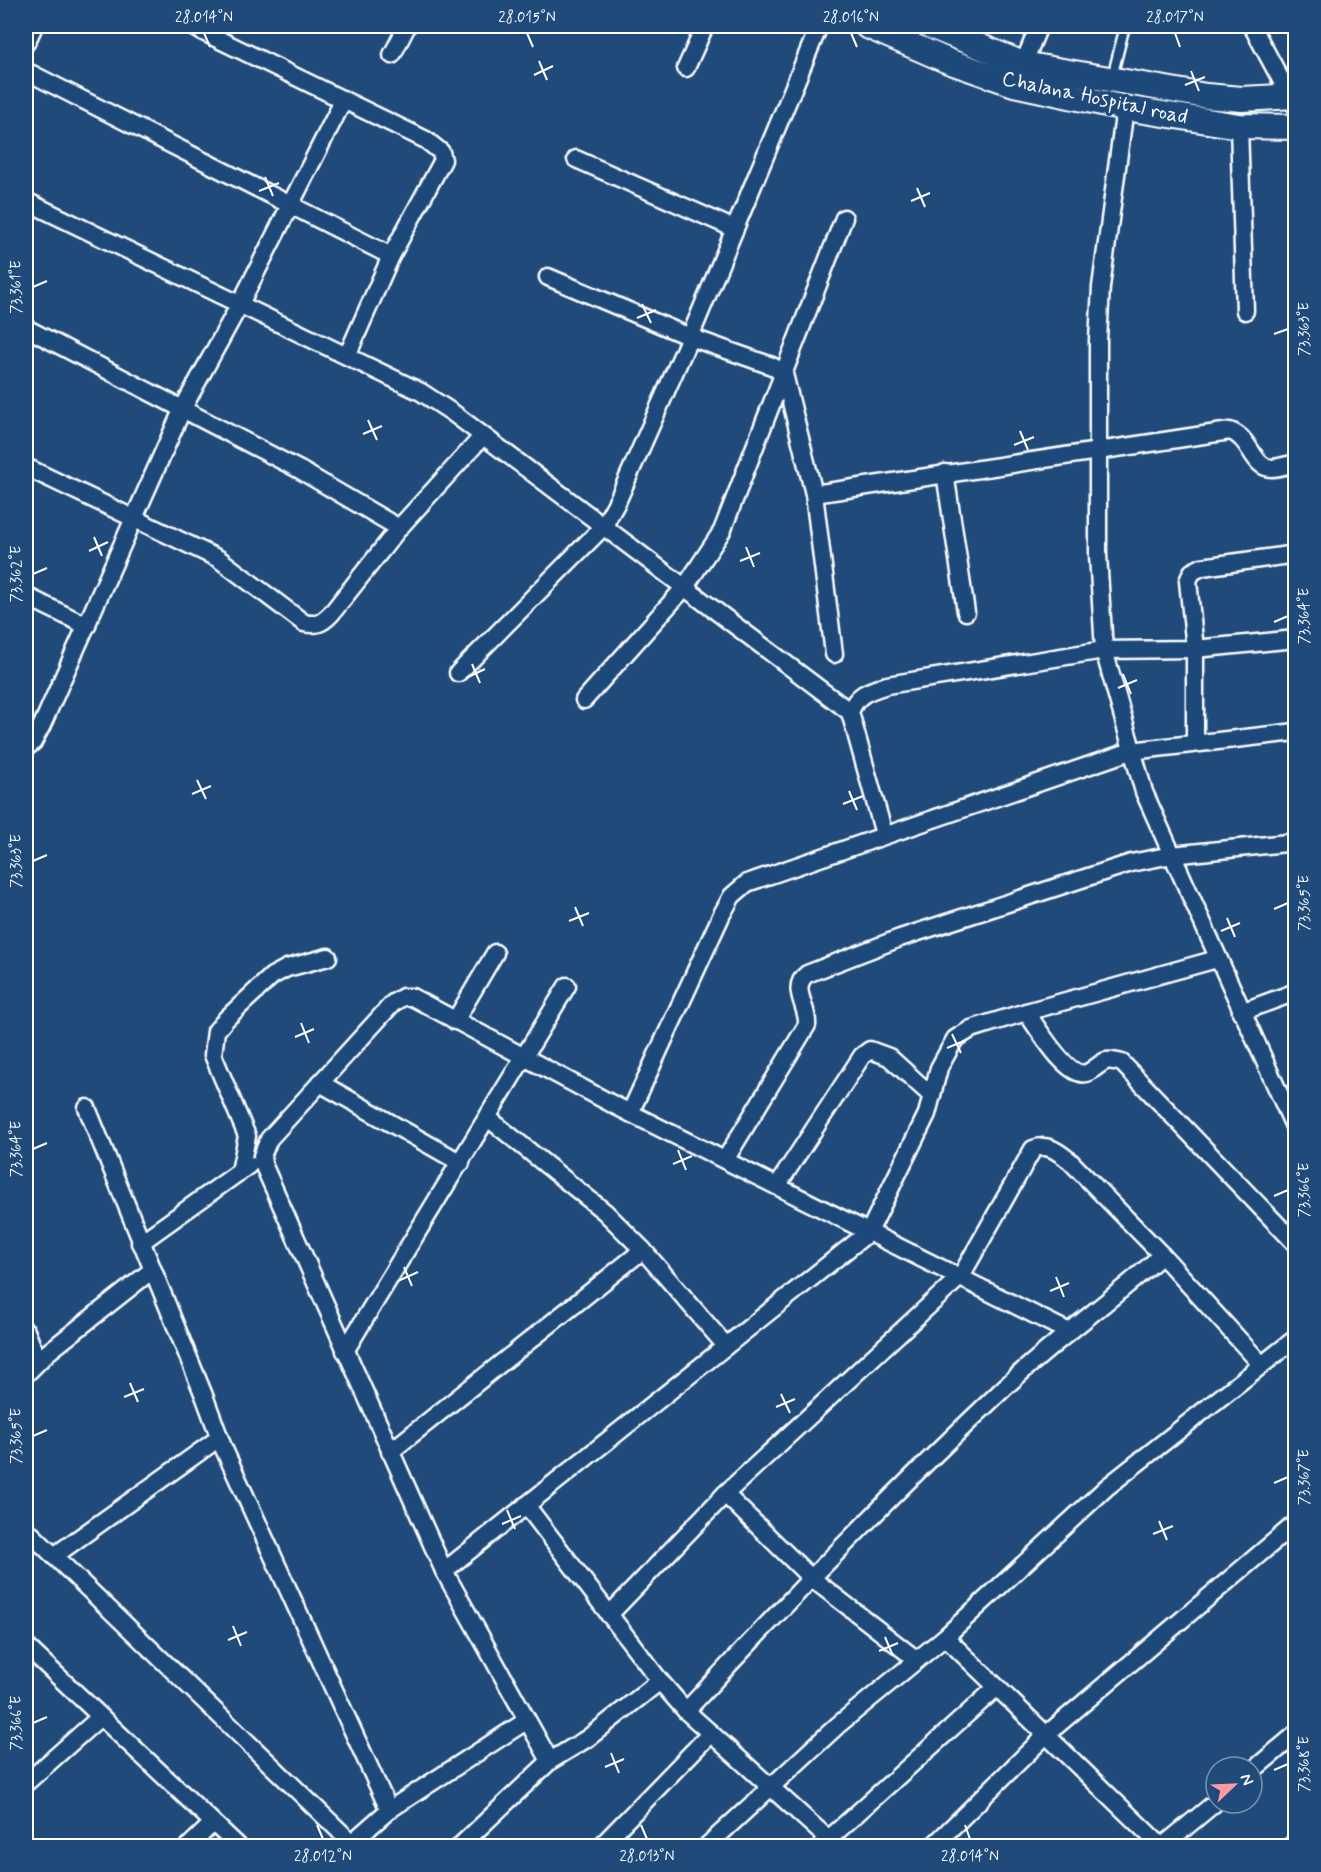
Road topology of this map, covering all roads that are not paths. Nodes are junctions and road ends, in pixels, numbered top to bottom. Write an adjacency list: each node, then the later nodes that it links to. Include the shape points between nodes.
1 (34, 26): 11 (street)
2 (191, 26): 18 (street)
3 (408, 26): 12 (street)
4 (705, 26): 13 (street)
5 (819, 26): 26 (street)
6 (867, 26): 15 (street, Chalana Hospital road, via 948,61)
7 (930, 26): 15 (street, Chalana Hospital road)
8 (1039, 26): 15 (street)
9 (1125, 26): 16 (lane)
10 (1252, 26): 17 (street)
11 (26, 43)
12 (392, 55)
13 (686, 68)
14 (26, 71): 24 (street)
15 (1019, 74): 16 (street, Chalana Hospital road); 19 (street, Chalana Hospital road)
16 (1112, 80): 17 (street, Chalana Hospital road, via 1206,96)
17 (1293, 99)
18 (343, 101): 24 (street); 27 (street, via 426,140 441,152 443,160)
19 (1125, 108): 20 (street, Chalana Hospital road); 37 (street, via 1101,287)
20 (1239, 126): 21 (street, Chalana Hospital road); 30 (street)
21 (1296, 127)
22 (576, 159): 26 (street)
23 (26, 201): 29 (street)
24 (290, 204): 27 (street); 29 (street)
25 (844, 218): 34 (street)
26 (735, 229): 32 (street)
27 (391, 256): 33 (street)
28 (548, 277): 32 (street)
29 (240, 304): 33 (street); 35 (street)
30 (1245, 311)
31 (26, 328): 35 (street)
32 (690, 337): 34 (street, via 772,366); 43 (street)
33 (346, 356): 36 (street, via 421,392)
34 (784, 374): 41 (street); 46 (street, via 722,531)
35 (183, 408): 42 (street); 44 (street)
36 (482, 437): 43 (street); 44 (street)
37 (1097, 450): 38 (street, via 1230,431 1241,435 1261,465 1271,468); 40 (street); 52 (street)
38 (1296, 464)
39 (26, 466): 42 (street)
40 (945, 473): 41 (street); 48 (street)
41 (814, 494): 53 (street)
42 (135, 520): 44 (street, via 227,563 304,623 312,625 331,614); 49 (street)
43 (603, 527): 46 (street); 54 (street)
44 (399, 528)
45 (1296, 554): 51 (street, via 1202,567 1192,572 1188,581)
46 (686, 587): 55 (street); 56 (street)
47 (26, 597): 49 (street)
48 (966, 612)
49 (87, 626): 59 (street, via 42,724)
50 (1296, 639): 51 (street)
51 (1195, 649): 52 (street); 58 (street)
52 (1104, 650): 56 (street, via 887,685 855,699); 60 (street)
53 (834, 654)
54 (458, 673)
55 (584, 700)
56 (850, 712): 61 (street)
57 (1296, 732): 58 (street)
58 (1195, 743): 60 (street)
59 (26, 748)
60 (1131, 750): 61 (street); 63 (street, via 1144,792)
61 (884, 834): 76 (street, via 773,872 747,883 732,896)
62 (1296, 842): 63 (street)
63 (1173, 855): 66 (street); 80 (street, via 1131,864 900,938 807,974 798,987 808,1014 807,1025)
64 (495, 953): 71 (street)
65 (328, 957): 82 (street, via 272,976 216,1031 213,1055 247,1136)
66 (1217, 958): 69 (street); 70 (street)
67 (567, 986): 72 (street)
68 (1296, 992): 70 (street)
69 (1026, 1012): 74 (street, via 971,1029 955,1039 939,1068); 86 (street, via 1067,1067 1077,1074 1088,1073 1099,1062 1110,1059 1134,1073)
70 (1241, 1012): 78 (street)
71 (455, 1021): 72 (street); 73 (street, via 412,997 403,997 393,1003)
72 (525, 1059): 76 (street); 77 (street)
73 (320, 1083): 79 (street, via 269,1140); 81 (street)
74 (932, 1096): 83 (street, via 889,1058 870,1050 862,1056); 84 (street, via 927,1114)
75 (87, 1108): 85 (street)
76 (630, 1113): 80 (street)
77 (488, 1118): 81 (street); 87 (street, via 584,1192)
78 (1296, 1131)
79 (262, 1156): 82 (street); 95 (street)
80 (725, 1160): 83 (street)
81 (460, 1163): 95 (street)
82 (240, 1172): 85 (street)
83 (777, 1186): 84 (street)
84 (869, 1232): 90 (street); 94 (street)
85 (140, 1243): 89 (street)
86 (1296, 1244)
87 (643, 1250): 94 (street); 100 (street)
88 (1162, 1255): 90 (street, via 1070,1161 1055,1149 1042,1146 1027,1157); 92 (street); 97 (street)
89 (152, 1271): 96 (street); 99 (street)
90 (961, 1276): 92 (street); 101 (street)
91 (26, 1331): 96 (street)
92 (1067, 1331): 107 (street)
93 (1296, 1338): 97 (street)
94 (726, 1346): 102 (street)
95 (345, 1351): 100 (street)
96 (38, 1361): 98 (street)
97 (1261, 1364): 109 (street, via 1107,1486)
98 (26, 1374)
99 (219, 1438): 105 (street); 124 (street)
100 (390, 1452): 106 (street)
101 (725, 1494): 107 (street); 108 (street)
102 (526, 1505): 106 (street); 108 (street)
103 (1296, 1522): 118 (street)
104 (26, 1529): 105 (street)
105 (54, 1556): 129 (street)
106 (444, 1571): 116 (street)
107 (810, 1577): 111 (street); 114 (street)
108 (609, 1615): 112 (street)
109 (945, 1637): 111 (street); 113 (street)
110 (26, 1646): 115 (street)
111 (917, 1660): 123 (street)
112 (660, 1681): 114 (street); 120 (street, via 588,1738)
113 (997, 1687): 118 (street); 128 (street)
114 (686, 1711): 117 (street)
115 (99, 1718): 122 (street); 126 (street)
116 (526, 1721): 120 (street); 124 (street)
117 (711, 1733): 123 (street); 133 (street)
118 (1047, 1734): 135 (street); 136 (street)
119 (1296, 1734): 121 (street)
120 (550, 1761): 132 (street)
121 (1264, 1761)
122 (26, 1782)
123 (772, 1786): 128 (street); 134 (street)
124 (389, 1810): 129 (street)
125 (1204, 1812): 136 (street)
126 (211, 1825): 130 (street); 131 (street)
127 (1296, 1842): 137 (street)
128 (829, 1844)
129 (350, 1845)
130 (189, 1846)
131 (238, 1846)
132 (460, 1846)
133 (601, 1846)
134 (707, 1846)
135 (933, 1846)
136 (1162, 1846)
137 (1291, 1846)

